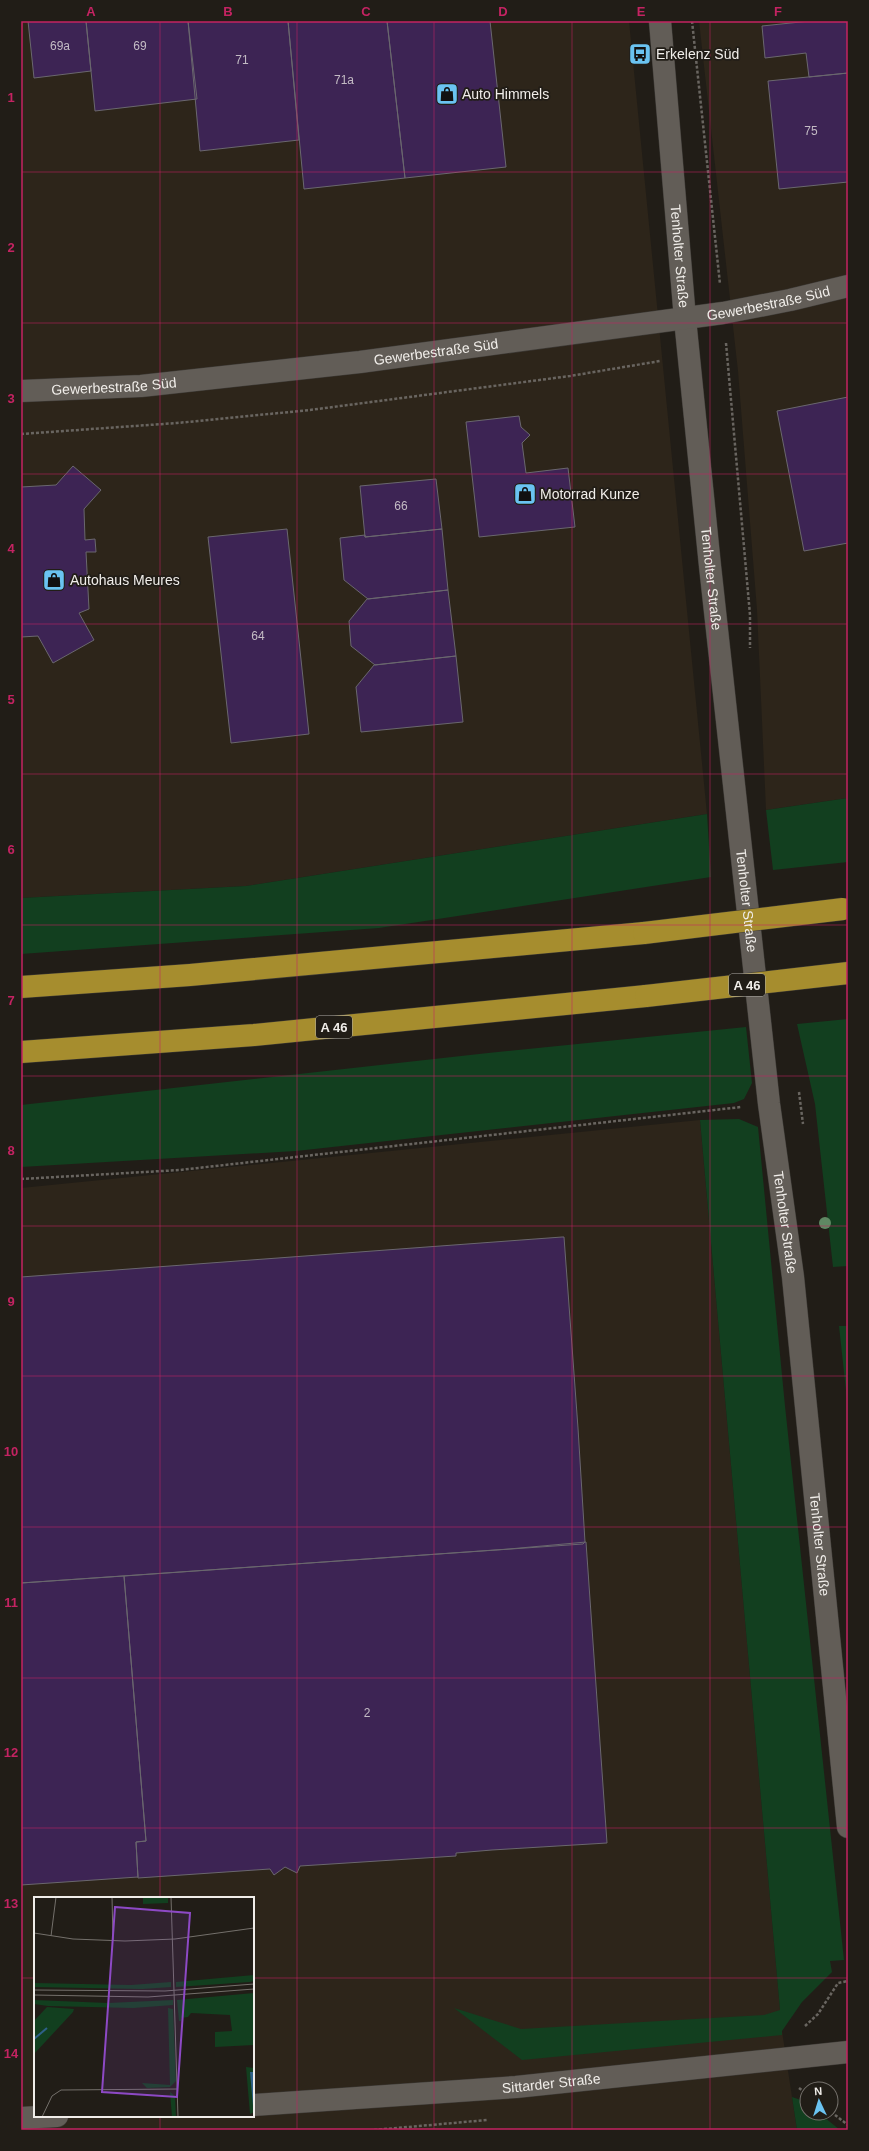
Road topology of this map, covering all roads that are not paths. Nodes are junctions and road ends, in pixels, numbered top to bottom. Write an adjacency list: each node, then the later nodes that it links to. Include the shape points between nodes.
1 (660, 21): 3 (street, Tenholter Straße)
2 (848, 286): 3 (street, Gewerbestraße Süd, via 790,300)
3 (685, 319): 4 (street, Gewerbestraße Süd, via 360,362 141,386); 9 (street, Tenholter Straße, via 768,1104 793,1277)
4 (21, 391)
5 (845, 908): 7 (highway, bridge, via 644,933 190,975)
6 (848, 973): 8 (highway, A 46, bridge, via 254,1035)
7 (21, 987)
8 (21, 1052)
9 (848, 1827)
10 (848, 2052): 11 (street, Sittarder Straße, via 516,2087)
11 (254, 2105)
12 (38, 2117): 13 (street)
13 (21, 2118)

